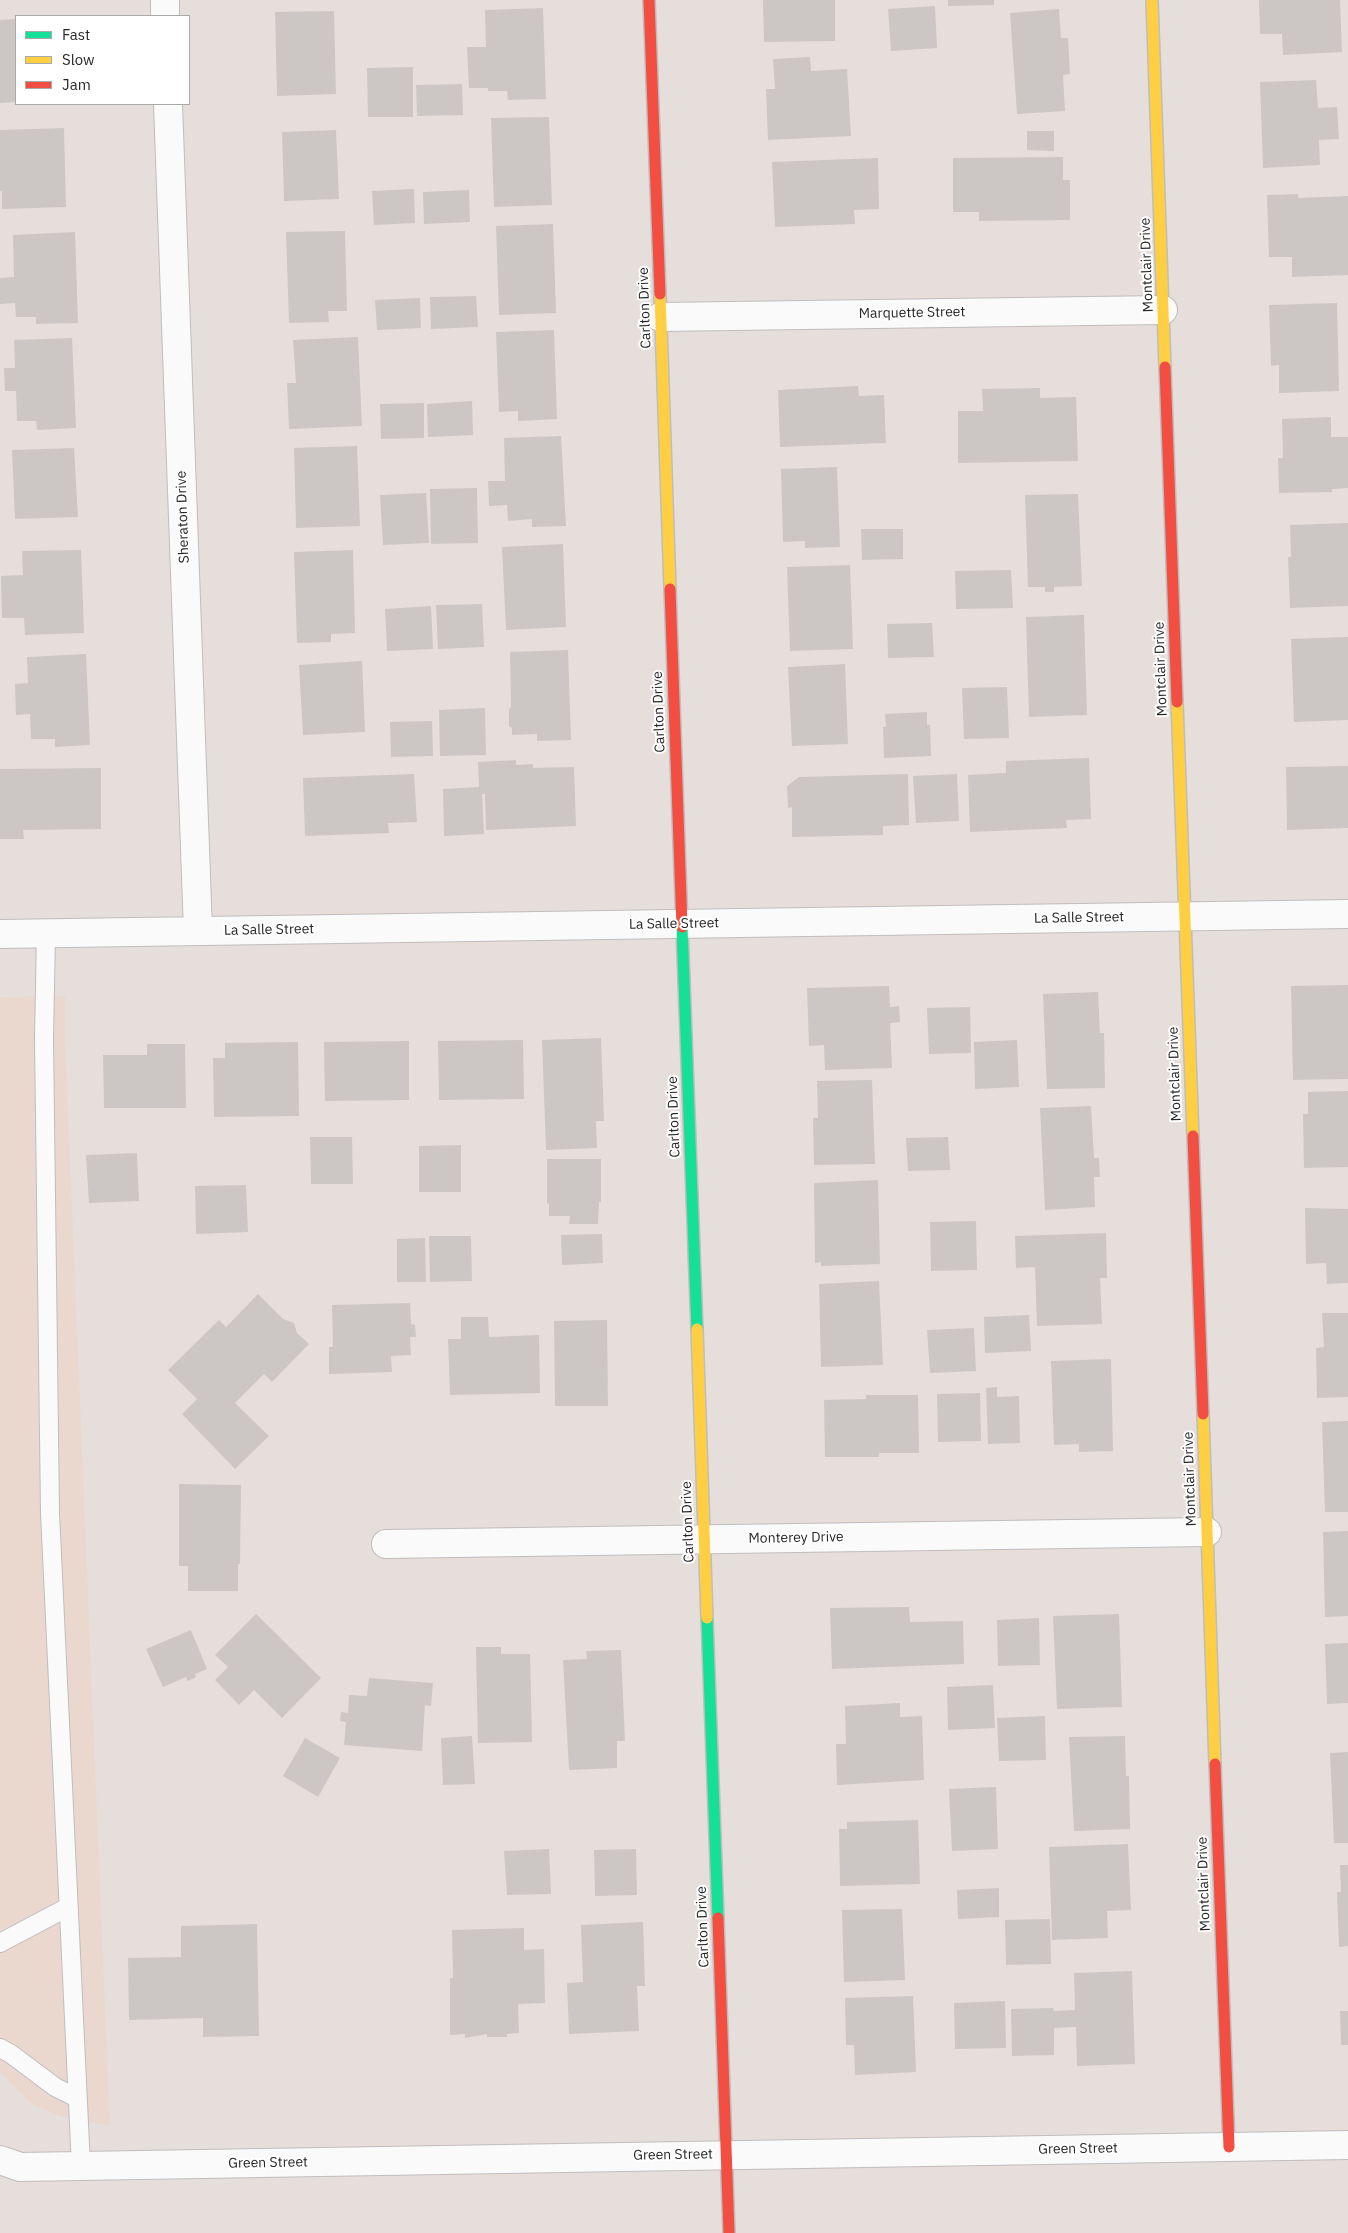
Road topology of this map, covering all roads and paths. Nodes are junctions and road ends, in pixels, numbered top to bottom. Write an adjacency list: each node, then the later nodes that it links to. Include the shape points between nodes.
1 (165, 0): 4 (street)
2 (649, 0): 7 (street, Carlton Drive)
3 (1152, 0): 6 (street, Montclair Drive)
4 (165, 15)
5 (168, 105): 11 (street, Sheraton Drive)
6 (1163, 310): 7 (street, Marquette Street); 9 (street, Montclair Drive)
7 (660, 317): 10 (street, Carlton Drive)
8 (1348, 914): 9 (street, La Salle Street)
9 (1184, 916): 10 (street, La Salle Street); 14 (street, Montclair Drive)
10 (682, 924): 11 (street, La Salle Street); 15 (street, Carlton Drive)
11 (198, 931): 12 (street, La Salle Street)
12 (46, 933): 13 (street, La Salle Street); 17 (lane, via 44,1039 50,1514)
13 (0, 934)
14 (1207, 1532): 15 (street, Monterey Drive); 22 (street, Montclair Drive)
15 (704, 1539): 16 (street, Monterey Drive); 23 (street, Carlton Drive)
16 (386, 1544)
17 (68, 1908): 18 (lane); 20 (lane)
18 (0, 1943)
19 (0, 2048): 20 (lane, via 55,2087)
20 (77, 2098): 25 (lane)
21 (1348, 2145): 22 (street, Green Street)
22 (1229, 2147): 23 (street, Green Street)
23 (726, 2154): 25 (street, Green Street); 26 (street, Carlton Drive)
24 (0, 2160): 25 (street, Green Street, via 20,2167)
25 (81, 2166)
26 (729, 2233)

